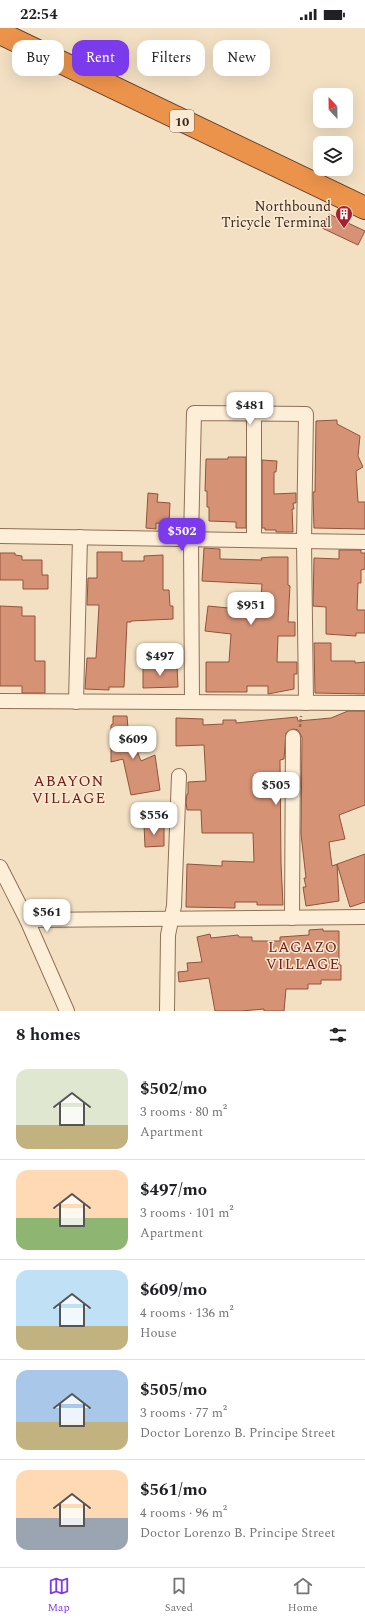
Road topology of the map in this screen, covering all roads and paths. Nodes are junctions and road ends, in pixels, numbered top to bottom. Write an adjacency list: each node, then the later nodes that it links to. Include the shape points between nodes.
1 (0, 33): 2 (highway, 10)
2 (365, 208)
3 (254, 413): 6 (street, via 194,413); 7 (street); 8 (street, via 306,414)
4 (0, 536): 5 (street)
5 (80, 538): 6 (street); 11 (street)
6 (191, 539): 7 (street); 12 (street)
7 (254, 540): 8 (street)
8 (304, 541): 9 (street); 13 (street)
9 (365, 542)
10 (0, 701): 11 (street)
11 (76, 702): 12 (street)
12 (192, 702): 13 (street)
13 (306, 703): 14 (street); 15 (path, via 301,712 300,729)
14 (365, 703)
15 (293, 737): 19 (street)
16 (179, 776): 20 (street)
17 (0, 867): 21 (street)
18 (365, 917): 19 (street)
19 (292, 918): 20 (street)
20 (172, 919): 21 (street); 23 (street, via 168,935)
21 (27, 920): 22 (street)
22 (67, 1011)
23 (167, 1011)

